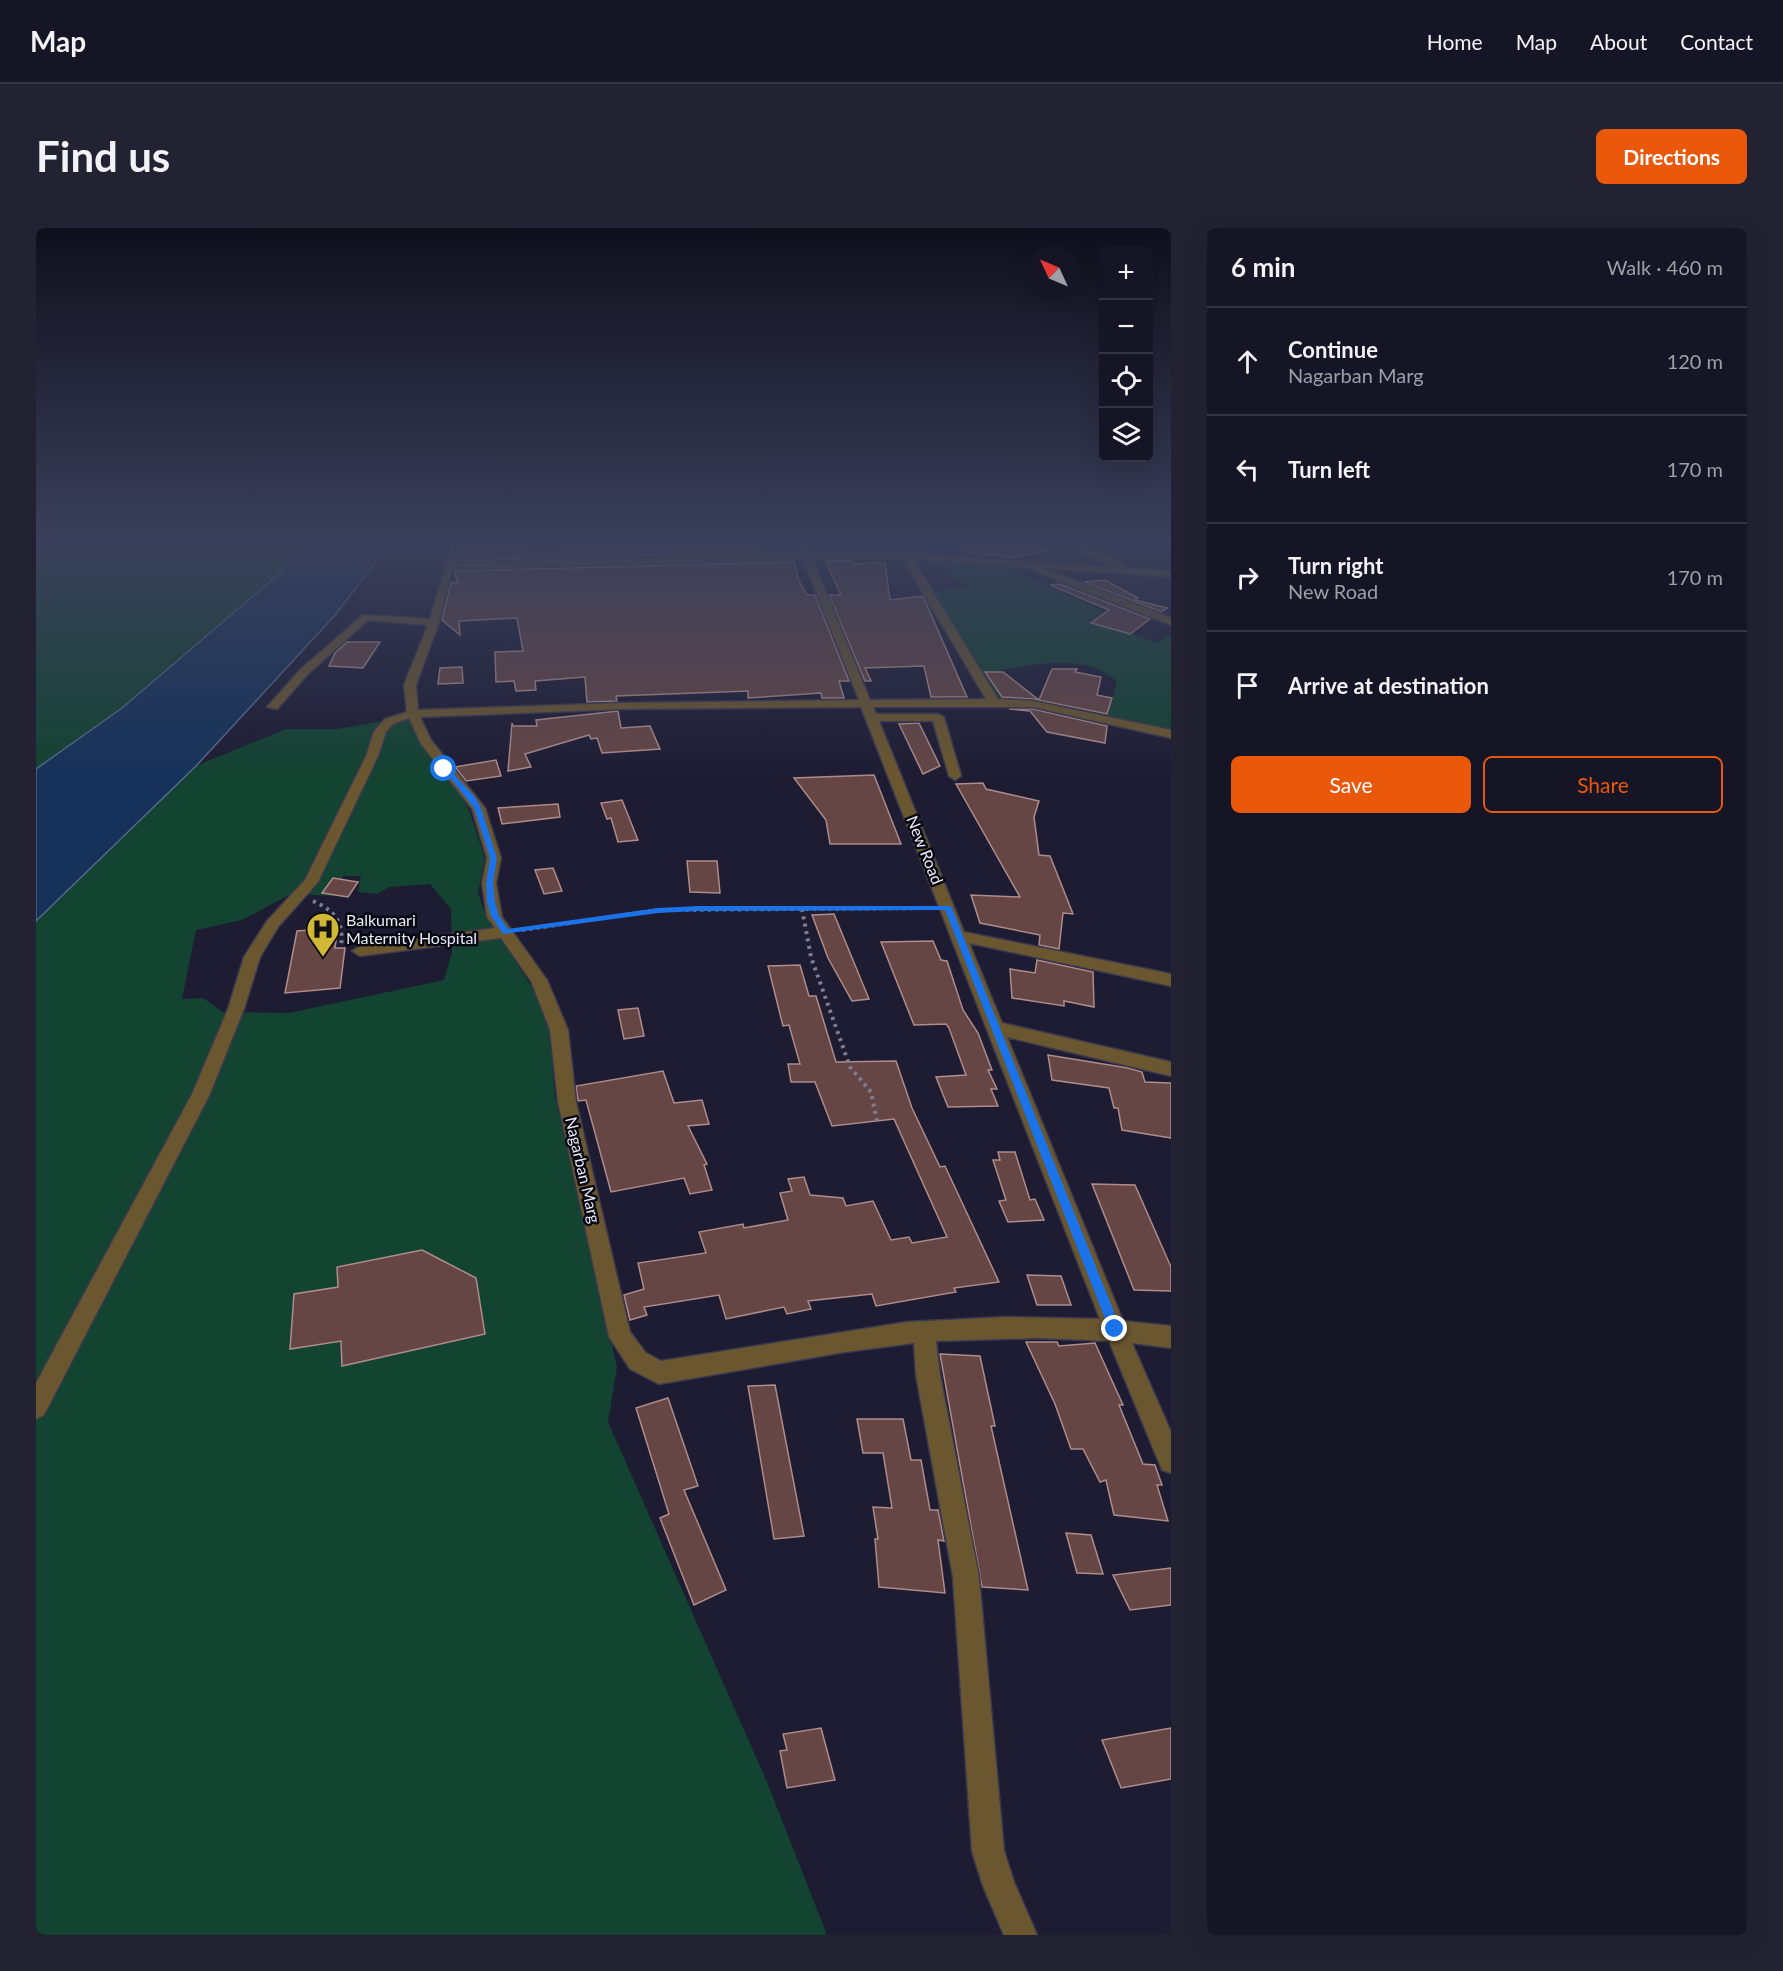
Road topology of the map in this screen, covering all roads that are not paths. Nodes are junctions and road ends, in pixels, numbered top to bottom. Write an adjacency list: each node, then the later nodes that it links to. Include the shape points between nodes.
1 (366, 619): 8 (street, via 304,672)
2 (393, 619): 6 (street)
3 (435, 619): 6 (street, Nagarban Marg)
4 (832, 619): 9 (street, New Road)
5 (944, 619): 7 (street)
6 (434, 622): 10 (street, Nagarban Marg, via 410,685)
7 (994, 702): 9 (street); 11 (street, via 1033,704)
8 (273, 707)
9 (870, 711): 10 (street, via 622,706); 12 (street, via 938,717); 14 (street, New Road)
10 (413, 714): 13 (street, Nagarban Marg, via 425,741 478,808 494,858 489,883 491,902); 22 (street, via 393,718 375,738 372,756 311,882 272,924 252,957 236,1009 201,1094)
11 (1171, 734)
12 (955, 776)
13 (506, 932): 15 (street); 20 (street, Nagarban Marg, via 539,980 559,1030 567,1102 620,1337 638,1361 659,1372)
14 (959, 936): 16 (street); 17 (street, New Road)
15 (360, 951)
16 (1171, 980)
17 (996, 1028): 18 (street); 19 (street, New Road)
18 (1171, 1069)
19 (1115, 1329): 20 (street, Nagarban Marg); 21 (street, Nagarban Marg); 23 (street, New Road)
20 (924, 1332): 24 (street, via 928,1375 966,1577 988,1851)
21 (1171, 1337)
22 (36, 1407)
23 (1171, 1461)
24 (1021, 1935)

